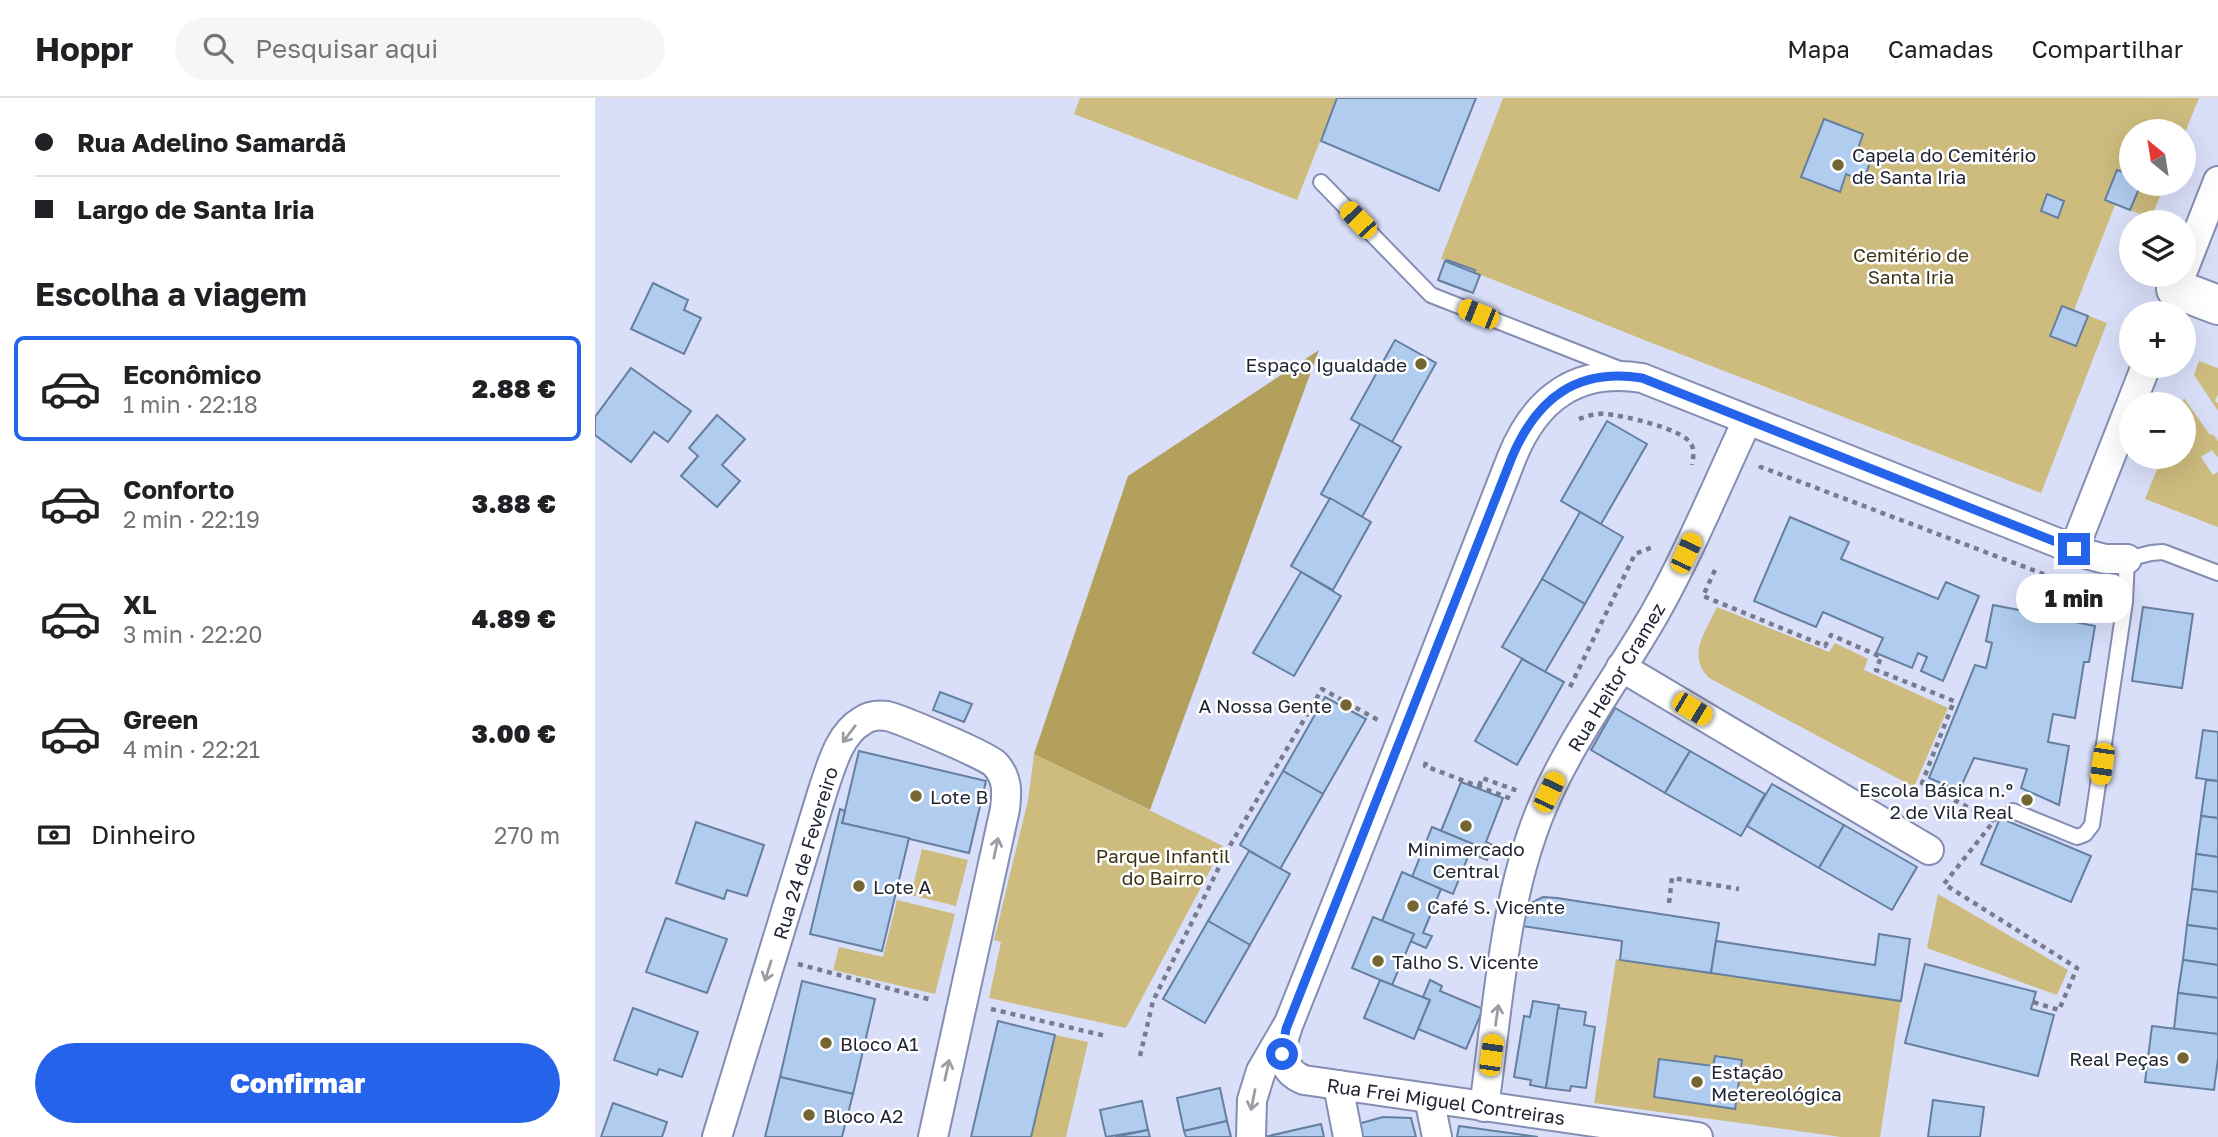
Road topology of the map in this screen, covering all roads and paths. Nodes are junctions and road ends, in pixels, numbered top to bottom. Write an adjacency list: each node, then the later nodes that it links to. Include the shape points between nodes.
1 (2218, 181): 3 (street)
2 (1321, 182): 6 (lane, via 1431,295)
3 (2196, 237)
4 (2179, 287): 5 (street)
5 (2218, 305)
6 (1642, 378): 9 (street); 33 (street, via 1608,376 1574,384 1546,403 1520,439)
7 (2141, 378): 13 (street)
8 (1575, 420): 10 (path, via 1605,414 1672,429 1691,443)
9 (1747, 421): 13 (street); 18 (street, Rua Heitor Cramez, via 1672,582)
10 (1690, 473)
11 (1755, 479): 17 (path, via 1761,467)
12 (1658, 542): 19 (path, via 1635,554)
13 (2074, 549): 14 (street, via 2095,557)
14 (2127, 559): 16 (lane, via 2163,552); 25 (lane, via 2125,602 2092,825 2077,837)
15 (1717, 565): 31 (path, via 1703,596 1825,646 1831,635 1881,657 1876,670 1954,701 1922,783 1994,821 1944,884 2077,968 2059,1010)
16 (2218, 573)
17 (2105, 597)
18 (1621, 667): 24 (street, Rua Heitor Cramez); 26 (street)
19 (1568, 692)
20 (1386, 725): 35 (path, via 1322,689 1228,849 1153,1001)
21 (1425, 766): 22 (path)
22 (1479, 786): 23 (path, via 1482,778); 24 (path)
23 (1520, 791)
24 (1541, 810): 38 (street, Rua Heitor Cramez, one-way to 24, via 1509,925)
25 (2013, 811)
26 (1929, 850)
27 (1738, 889): 28 (path, via 1672,878)
28 (1669, 903)
29 (797, 964): 30 (path)
30 (938, 1001)
31 (2033, 1002)
32 (990, 1009): 34 (path)
33 (1289, 1023): 36 (street, Rua Frei Miguel Contreiras, via 1282,1048 1287,1069 1300,1079); 42 (street, one-way to 42, via 1257,1082)
34 (1106, 1036)
35 (1140, 1056)
36 (1338, 1085): 37 (street, Rua Frei Miguel Contreiras); 43 (street)
37 (1429, 1098): 38 (street, Rua Frei Miguel Contreiras); 44 (street)
38 (1484, 1107): 39 (street, Rua Frei Miguel Contreiras)
39 (1556, 1127): 45 (street, Rua Frei Miguel Contreiras)
40 (717, 1137): 41 (street, Rua 24 de Fevereiro, one-way to 40, via 1008,789 994,763 888,716 870,716 858,723 834,758)
41 (933, 1137)
42 (1251, 1137)
43 (1348, 1137)
44 (1437, 1137)
45 (1698, 1137)

